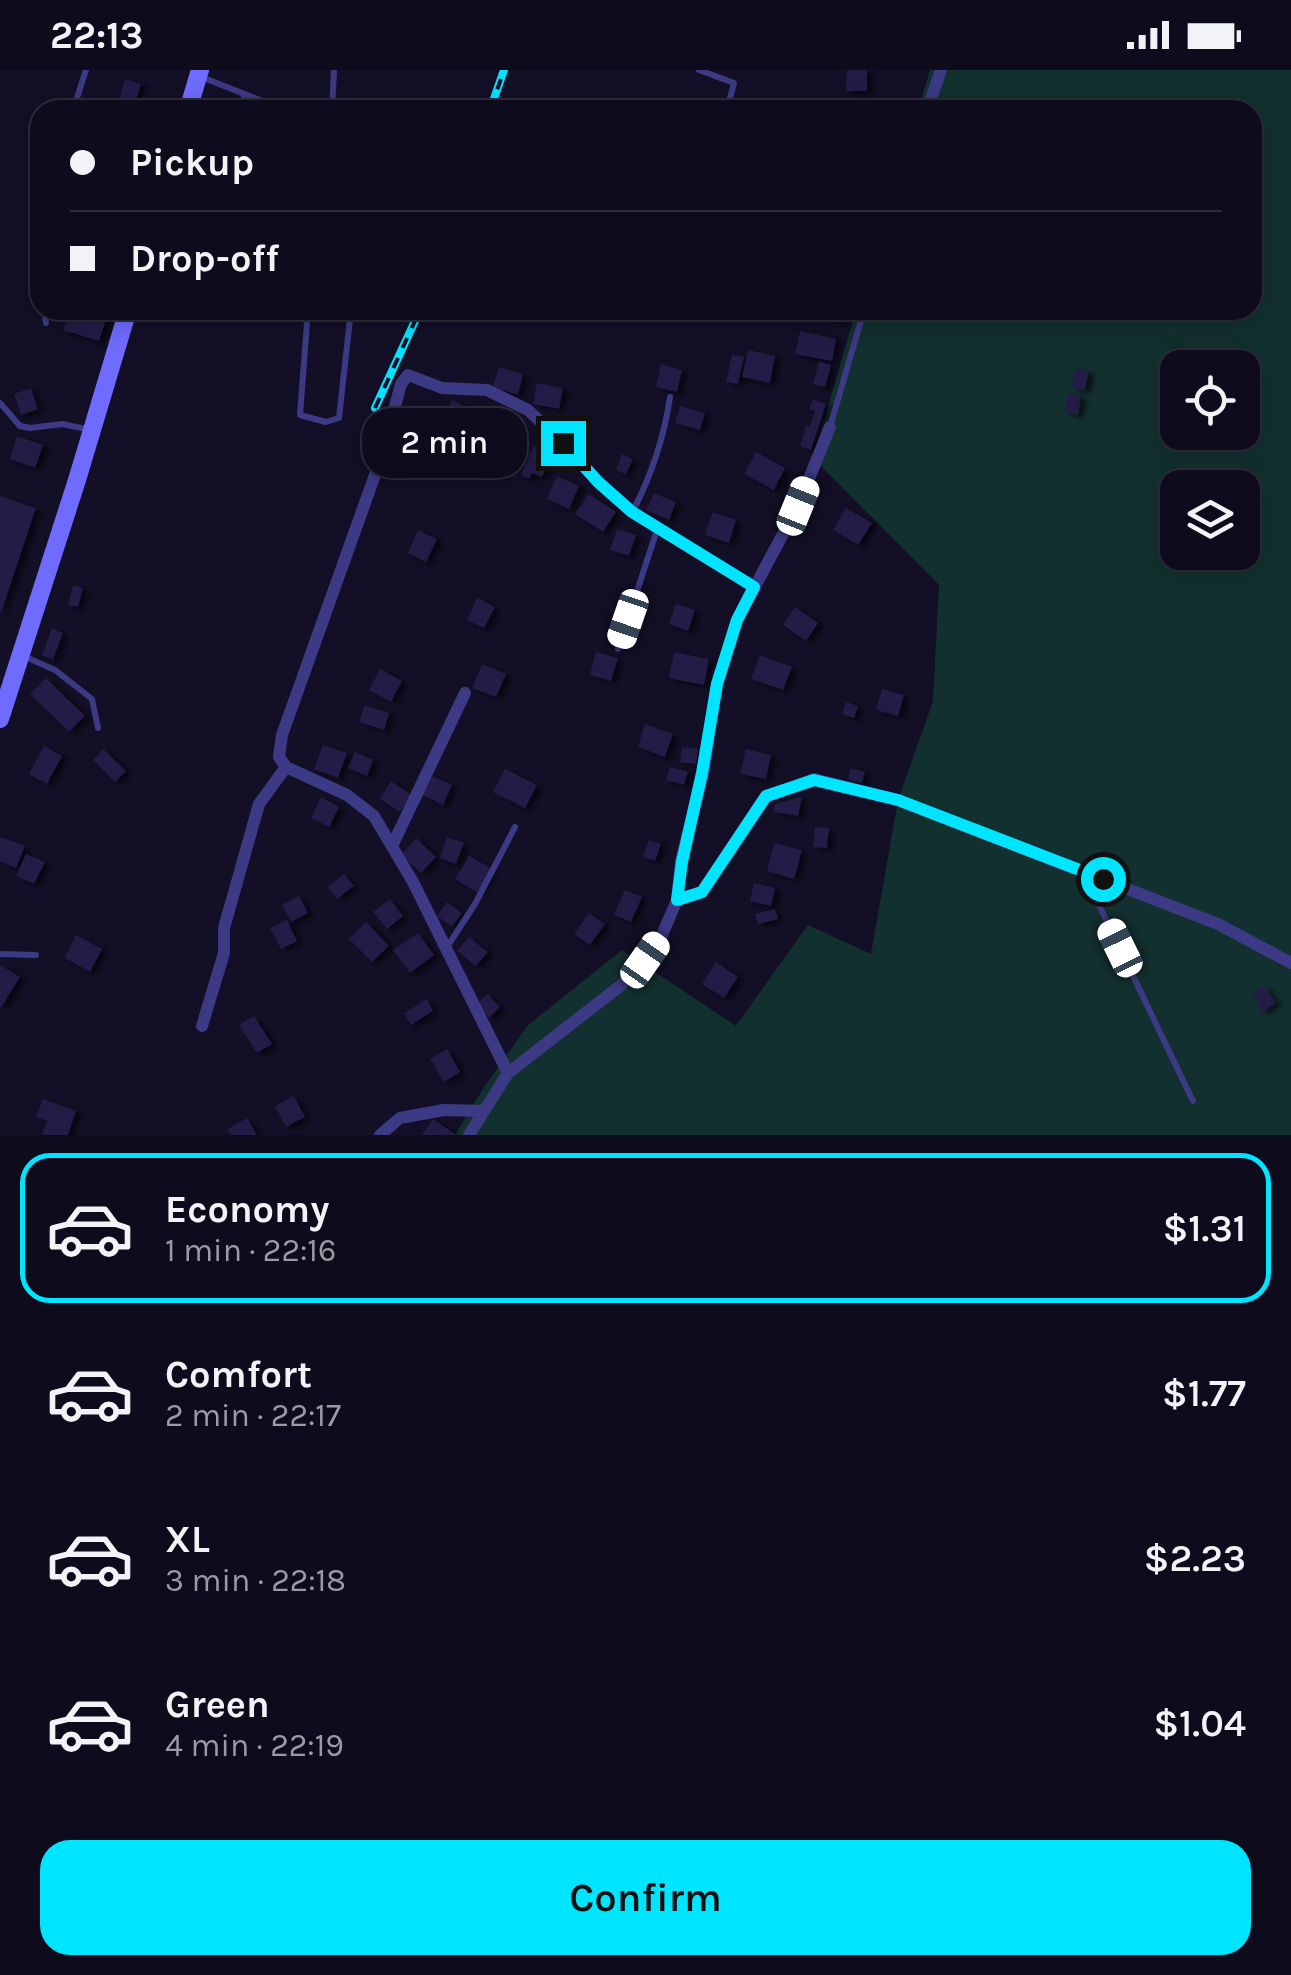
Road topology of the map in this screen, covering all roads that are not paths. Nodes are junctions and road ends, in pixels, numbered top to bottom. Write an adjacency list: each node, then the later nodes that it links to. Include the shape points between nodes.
1 (86, 70): 7 (lane)
2 (334, 70): 11 (lane)
3 (699, 70): 12 (lane, via 734,83)
4 (940, 70): 13 (street)
5 (199, 73): 6 (lane); 8 (main road)
6 (243, 93): 9 (lane); 10 (lane)
7 (76, 100)
8 (191, 100)
9 (245, 100)
10 (260, 100)
11 (332, 100)
12 (729, 100)
13 (930, 100)
14 (125, 320): 22 (main road)
15 (307, 320): 16 (lane, via 300,415 326,422 340,418)
16 (350, 320)
17 (861, 320): 21 (lane)
18 (670, 398): 23 (lane, via 650,476)
19 (0, 403): 20 (lane)
20 (3, 415): 22 (lane, via 30,428 62,424)
21 (830, 427): 25 (street)
22 (92, 430): 27 (main road)
23 (632, 512): 24 (street); 31 (street, via 528,410 487,390 442,388 408,375 282,735 279,757)
24 (658, 529): 25 (street); 26 (lane)
25 (754, 587): 35 (street, via 717,684)
26 (618, 648)
27 (21, 655): 29 (main road); 30 (lane, via 92,698)
28 (465, 692): 33 (street)
29 (0, 719)
30 (98, 728)
31 (286, 768): 33 (street, via 347,795 374,816); 40 (street, via 260,804)
32 (515, 827): 36 (lane)
33 (392, 846): 36 (street)
34 (1103, 879): 35 (street, via 898,800 814,780 766,796 702,892); 39 (street, via 1218,924); 42 (lane, via 1098,903)
35 (677, 900): 41 (street, via 662,935 620,986)
36 (446, 948): 41 (street)
37 (0, 954): 38 (lane)
38 (36, 955)
39 (1291, 963)
40 (202, 1026)
41 (508, 1073): 43 (street)
42 (1192, 1102)
43 (484, 1111): 44 (street, via 400,1118); 45 (street)
44 (380, 1135)
45 (469, 1135)

